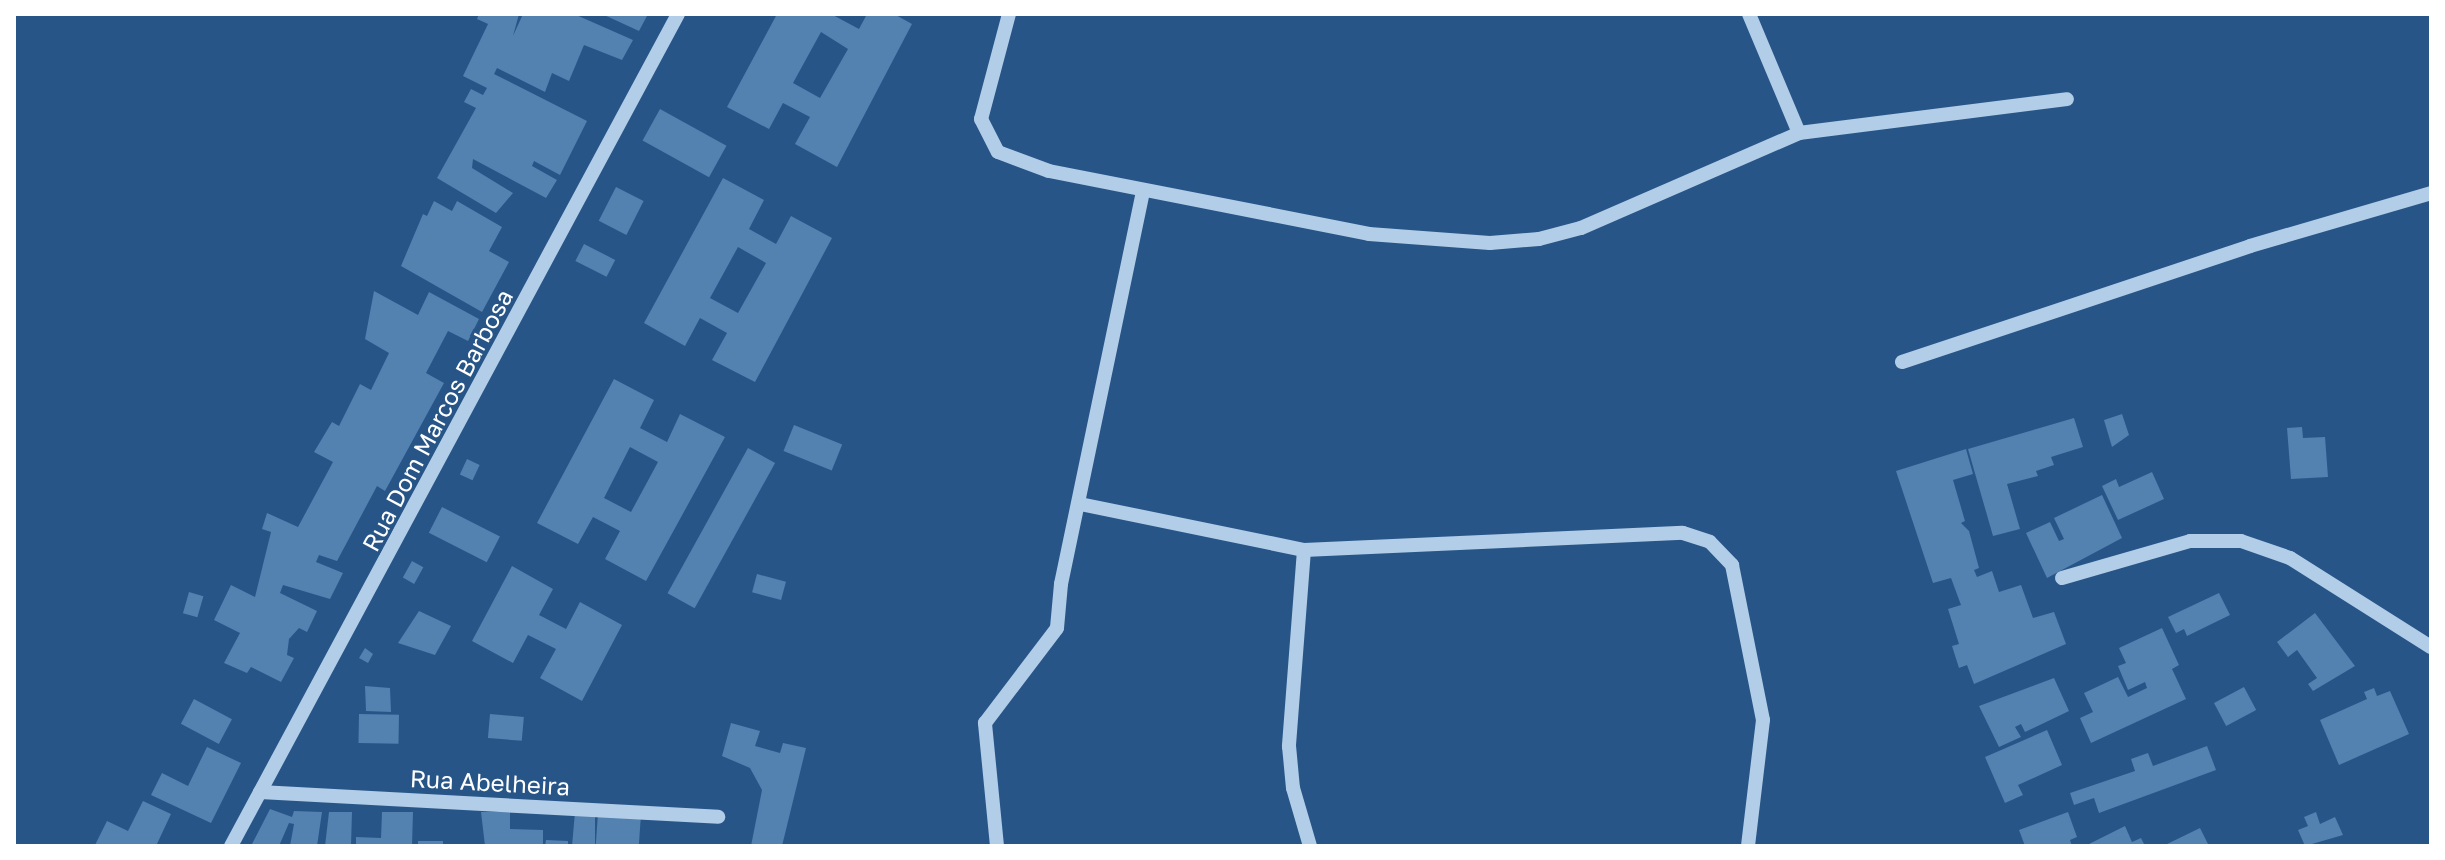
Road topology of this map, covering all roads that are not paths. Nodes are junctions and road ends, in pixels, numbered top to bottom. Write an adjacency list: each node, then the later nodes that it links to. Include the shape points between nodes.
1 (678, 14): 13 (street, Rua Dom Marcos Barbosa)
2 (1009, 14): 6 (street, via 983,100 984,128 998,152 1049,171)
3 (1749, 14): 5 (street)
4 (2067, 99): 5 (street)
5 (1799, 133): 6 (street, via 1581,228 1539,239 1490,243 1369,234)
6 (1143, 191): 9 (street)
7 (2431, 193): 8 (street, via 2250,246)
8 (1902, 362)
9 (1080, 504): 10 (street); 16 (street, via 1057,628 985,723)
10 (1304, 550): 17 (street, via 1289,746 1293,788); 18 (street, via 1683,533 1710,542 1732,565 1763,720)
11 (2062, 578): 12 (street, via 2190,541 2241,541 2290,558)
12 (2431, 647)
13 (260, 792): 14 (street, Rua Abelheira); 15 (street, Rua Dom Marcos Barbosa)
14 (718, 817)
15 (231, 846)
16 (997, 846)
17 (1310, 846)
18 (1748, 846)

